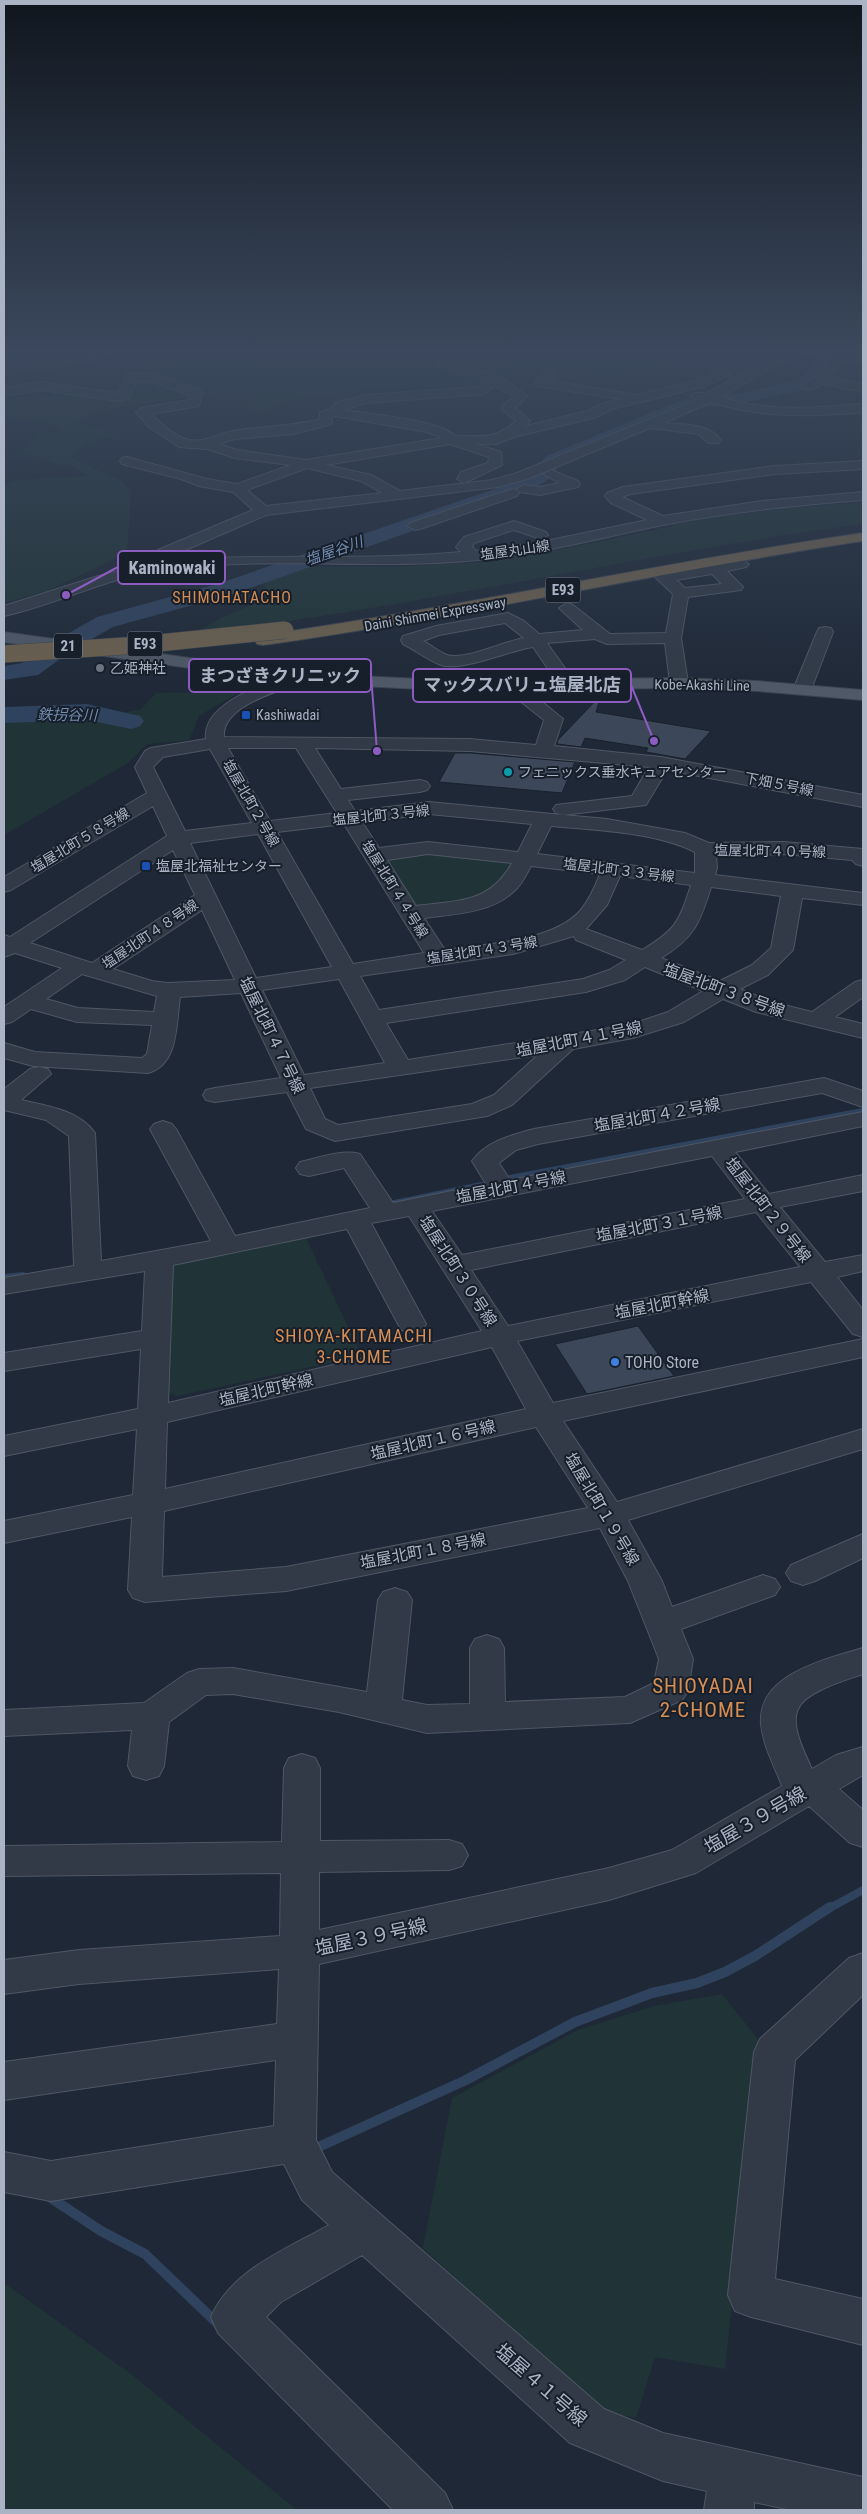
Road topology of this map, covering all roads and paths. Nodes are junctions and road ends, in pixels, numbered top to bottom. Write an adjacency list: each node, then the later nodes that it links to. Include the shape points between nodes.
1 (148, 466): 10 (street)
2 (206, 466): 10 (street)
3 (300, 466): 14 (street)
4 (316, 466): 12 (street, via 366,478)
5 (491, 466): 13 (street, via 466,475)
6 (558, 466): 9 (street)
7 (837, 466): 8 (street)
8 (803, 468): 18 (street); 20 (street, via 628,490 612,496)
9 (552, 469): 13 (street, via 493,484); 15 (street, via 542,482); 15 (street, via 573,484 540,491)
10 (186, 476): 14 (street, via 204,483)
11 (438, 476): 12 (street)
12 (376, 486): 16 (street)
13 (460, 487): 16 (street)
14 (237, 488): 21 (street)
15 (524, 488): 23 (street, via 428,516)
16 (395, 494): 21 (street)
17 (863, 496): 18 (street, 塩屋丸山線)
18 (841, 497): 22 (street, 塩屋丸山線, via 761,505)
19 (662, 504): 20 (street)
20 (634, 509): 22 (street)
21 (263, 511): 32 (street, via 163,553 160,557)
22 (661, 521): 28 (street, 塩屋丸山線)
23 (415, 526)
24 (564, 528): 28 (street)
25 (863, 530): 45 (highway, Daini Shinmei Expressway / E93, bridge, via 718,552 468,600 286,630)
26 (541, 535): 30 (street, via 514,524 470,540 464,547)
27 (863, 537): 33 (highway, Daini Shinmei Expressway / E93)
28 (588, 538): 30 (street, 塩屋丸山線)
29 (863, 542): 33 (highway)
30 (472, 556): 32 (street, 塩屋丸山線, via 377,560 211,560)
31 (741, 564): 34 (street)
32 (162, 565): 35 (street, 塩屋丸山線)
33 (689, 565): 46 (highway, Daini Shinmei Expressway / E93, via 436,615 263,640)
34 (716, 569): 36 (street, via 664,578); 36 (street, via 735,586)
35 (83, 587): 38 (street, 塩屋丸山線); 39 (street, via 56,606)
36 (681, 593): 41 (street)
37 (567, 608): 40 (street)
38 (4, 611)
39 (4, 626)
40 (592, 629): 41 (street, via 607,639); 44 (street)
41 (674, 630): 48 (street)
42 (825, 632): 51 (street)
43 (4, 637): 47 (main road, Kobe-Akashi Line / 21, bridge)
44 (537, 641): 44 (street, via 520,624 508,618 436,631 408,640 446,661 489,655 511,645); 49 (street, via 550,654)
45 (4, 654)
46 (4, 661)
47 (298, 678): 50 (main road, Kobe-Akashi Line / 21); 54 (street, 塩屋北町２号線, via 230,707 217,724)
48 (679, 684): 49 (main road, Kobe-Akashi Line / 21); 51 (main road, Kobe-Akashi Line / 21)
49 (568, 685): 50 (main road, Kobe-Akashi Line / 21)
50 (512, 686): 55 (street, via 554,719)
51 (802, 690): 52 (main road, Kobe-Akashi Line / 21)
52 (863, 695)
53 (302, 742): 54 (street); 55 (street, 下畑５号線, via 470,745); 59 (street, 塩屋北町４４号線)
54 (216, 743): 58 (street, 塩屋北町４７号線, via 152,755 144,767); 63 (street, 塩屋北町２号線)
55 (543, 751): 56 (street, 下畑５号線)
56 (661, 763): 60 (street, 下畑５号線); 62 (street, via 639,801 563,809)
57 (420, 786): 59 (street)
58 (157, 795): 64 (street, 塩屋北町４７号線); 71 (street, 塩屋北町５８号線)
59 (336, 795): 61 (street, 塩屋北町４４号線)
60 (863, 801)
61 (350, 818): 62 (street, 塩屋北町３号線, via 429,808); 63 (street, 塩屋北町３号線); 66 (street, 塩屋北町４４号線)
62 (551, 819): 65 (street, 塩屋北町３号線, via 641,830 684,840); 67 (street)
63 (265, 828): 64 (street, 塩屋北町３号線); 81 (street, 塩屋北町２号線)
64 (178, 838): 73 (street, 塩屋北町４７号線); 77 (street, 塩屋北町３号線)
65 (705, 849): 68 (street, 塩屋北町４０号線, via 812,850 858,854); 70 (street, via 707,868)
66 (375, 855): 67 (street, 塩屋北町３３号線, via 428,848); 75 (street, 塩屋北町４４号線)
67 (523, 858): 69 (street, 塩屋北町３３号線); 75 (street, via 507,888 492,898)
68 (863, 860)
69 (613, 869): 70 (street, 塩屋北町３３号線); 78 (street, 塩屋北町４３号線, via 596,908 570,930 513,947)
70 (702, 880): 72 (street, 塩屋北町３３号線); 79 (street, via 690,920 673,941)
71 (4, 886)
72 (793, 890): 74 (street, 塩屋北町３３号線); 84 (street, 塩屋北町４１号線, via 782,950 760,970)
73 (206, 897): 80 (street, 塩屋北町４８号線); 82 (street, 塩屋北町４７号線)
74 (863, 899)
75 (410, 913): 78 (street, 塩屋北町４４号線)
76 (584, 935): 79 (street, 塩屋北町３８号線)
77 (7, 946): 80 (street, 塩屋北町３号線)
78 (438, 957): 81 (street, 塩屋北町４３号線)
79 (643, 960): 84 (street, 塩屋北町３８号線); 88 (street, via 617,975 586,985)
80 (87, 968): 85 (street, 塩屋北町３号線, via 149,988); 86 (street, 塩屋北町４８号線)
81 (346, 972): 82 (street, 塩屋北町３号線); 88 (street, 塩屋北町２号線)
82 (249, 986): 85 (street, 塩屋北町３号線); 96 (street, 塩屋北町４７号線)
83 (863, 987): 90 (street)
84 (720, 990): 90 (street, 塩屋北町３８号線, via 764,1007); 92 (street, 塩屋北町４１号線, via 676,1017 633,1031)
85 (169, 991): 89 (street)
86 (28, 1001): 87 (street, 塩屋北町４８号線); 89 (street, via 77,1015)
87 (4, 1017)
88 (372, 1018): 94 (street, 塩屋北町２号線)
89 (165, 1019): 93 (street, via 159,1056 148,1066 33,1059)
90 (815, 1020): 91 (street, 塩屋北町３８号線)
91 (863, 1031)
92 (565, 1043): 94 (street, 塩屋北町４１号線); 96 (street, 塩屋北町４７号線, via 503,1100 478,1111 335,1133 315,1124)
93 (4, 1050)
94 (401, 1069): 96 (street, 塩屋北町４１号線)
95 (39, 1074): 99 (street)
96 (296, 1084): 97 (street, 塩屋北町４１号線)
97 (222, 1094)
98 (863, 1100): 105 (street, 塩屋北町４２号線, via 824,1085 534,1137 507,1144 485,1162)
99 (4, 1102): 114 (street, via 55,1115 82,1133)
100 (863, 1119): 102 (street, 塩屋北町４号線)
101 (163, 1129): 110 (street)
102 (718, 1147): 105 (street, 塩屋北町４号線); 106 (street, 塩屋北町２９号線)
103 (309, 1168): 108 (street, via 351,1159)
104 (863, 1183): 106 (street, 塩屋北町３１号線)
105 (502, 1189): 107 (street, 塩屋北町４号線)
106 (763, 1204): 113 (street, 塩屋北町３１号線); 115 (street, 塩屋北町２９号線)
107 (416, 1206): 108 (street, 塩屋北町４号線); 113 (street, 塩屋北町３０号線)
108 (386, 1212): 109 (street, 塩屋北町４号線)
109 (355, 1218): 110 (street, 塩屋北町４号線); 117 (street)
110 (227, 1245): 111 (street, 塩屋北町４号線)
111 (159, 1260): 114 (street); 120 (street)
112 (863, 1263): 115 (street, 塩屋北町幹線)
113 (454, 1265): 119 (street, 塩屋北町３０号線)
114 (88, 1272): 116 (street)
115 (818, 1273): 118 (street, 塩屋北町２９号線); 119 (street, 塩屋北町幹線)
116 (4, 1286)
117 (412, 1324)
118 (863, 1328)
119 (500, 1336): 123 (street, 塩屋北町１９号線); 124 (street, 塩屋北町幹線)
120 (156, 1338): 122 (street); 124 (street)
121 (863, 1348): 123 (street, 塩屋北町１６号線)
122 (4, 1362)
123 (544, 1415): 127 (street, 塩屋北町１６号線); 128 (street, 塩屋北町１９号線)
124 (153, 1416): 126 (street, 塩屋北町幹線); 127 (street, 塩屋北町１８号線)
125 (863, 1439): 128 (street, 塩屋北町１８号線)
126 (4, 1446)
127 (150, 1503): 128 (street, 塩屋北町１８号線, via 145,1590 286,1580); 129 (street, 塩屋北町１６号線)
128 (609, 1515): 134 (street, 塩屋北町１９号線, via 645,1581)
129 (4, 1532)
130 (863, 1545): 131 (street)
131 (803, 1573)
132 (764, 1588): 134 (street)
133 (395, 1600): 137 (street)
134 (662, 1623): 139 (street, 塩屋北町１９号線, via 676,1659 670,1691 630,1710)
135 (487, 1648): 139 (street)
136 (863, 1661): 144 (street, via 805,1681 783,1700 778,1722)
137 (383, 1709): 138 (street, via 224,1681 199,1682); 139 (street, via 427,1719)
138 (152, 1716): 140 (street); 142 (street)
139 (488, 1716)
140 (4, 1723)
141 (863, 1761): 144 (street, 塩屋３９号線, via 849,1765)
142 (146, 1766)
143 (302, 1768): 147 (street)
144 (807, 1790): 145 (street); 149 (street, 塩屋３９号線, via 683,1862 609,1884)
145 (863, 1832)
146 (449, 1855): 147 (street)
147 (300, 1856): 148 (street); 149 (street)
148 (4, 1862)
149 (299, 1951): 151 (street, via 79,1967); 152 (street, 塩屋３９号線)
150 (863, 1970): 157 (street, via 775,2052 751,2295)
151 (4, 1977)
152 (297, 2039): 153 (street); 154 (street, 塩屋３９号線)
153 (4, 2081)
154 (295, 2142): 155 (street, via 51,2182); 156 (street, 塩屋４１号線, via 317,2186)
155 (4, 2172)
156 (365, 2229): 158 (street, 塩屋４１号線, via 587,2426 663,2457); 160 (street, via 265,2286 234,2317)
157 (863, 2322)
158 (731, 2492): 159 (street, 塩屋４１号線)
159 (863, 2502)
160 (428, 2510)

